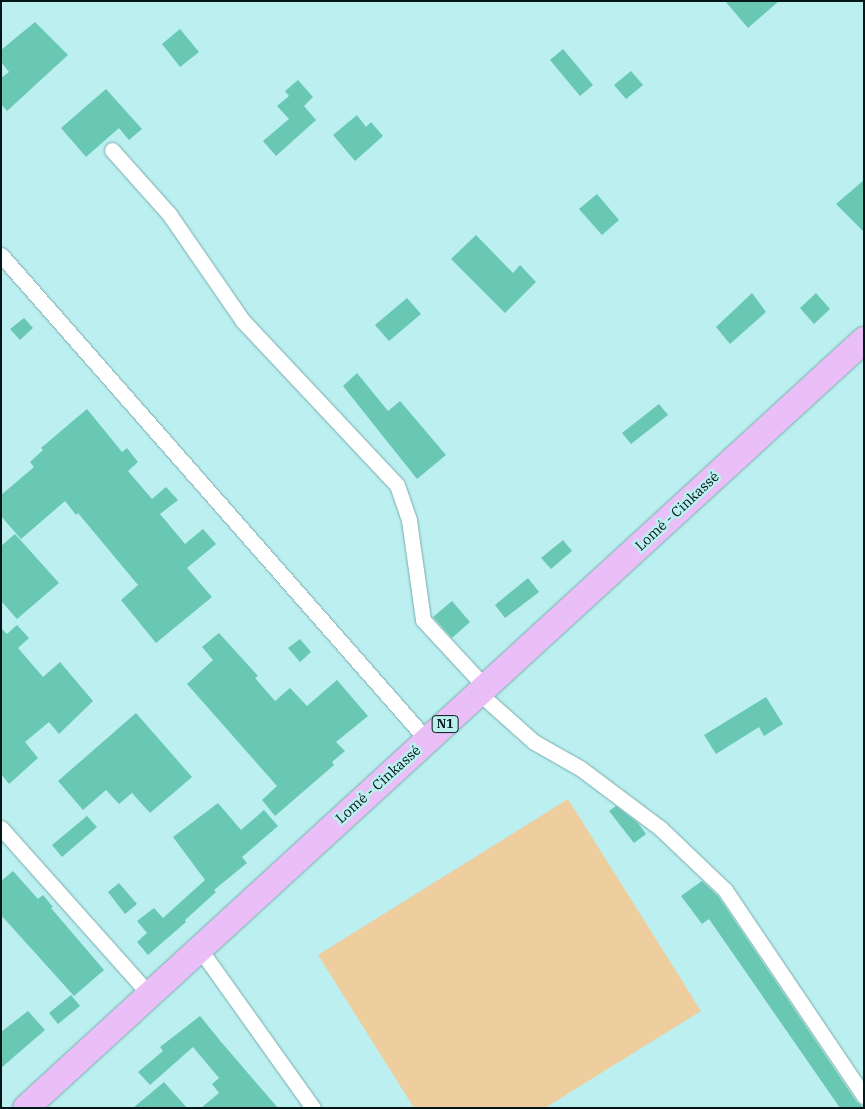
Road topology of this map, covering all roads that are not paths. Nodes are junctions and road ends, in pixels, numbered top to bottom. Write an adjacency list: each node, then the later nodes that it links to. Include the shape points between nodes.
1 (112, 150): 4 (street, via 170,214 242,320 397,485 409,520 423,620)
2 (1, 255): 5 (street)
3 (864, 340): 4 (highway, Lomé - Cinkassé / N1)
4 (482, 690): 5 (highway, Lomé - Cinkassé / N1); 9 (street, via 534,742 580,768 660,828 725,890)
5 (427, 740): 7 (highway, Lomé - Cinkassé / N1)
6 (1, 828): 8 (street)
7 (199, 948): 8 (highway, Lomé - Cinkassé / N1); 11 (street)
8 (148, 993): 10 (highway, Lomé - Cinkassé / N1)
9 (864, 1096)
10 (26, 1108)
11 (313, 1108)

